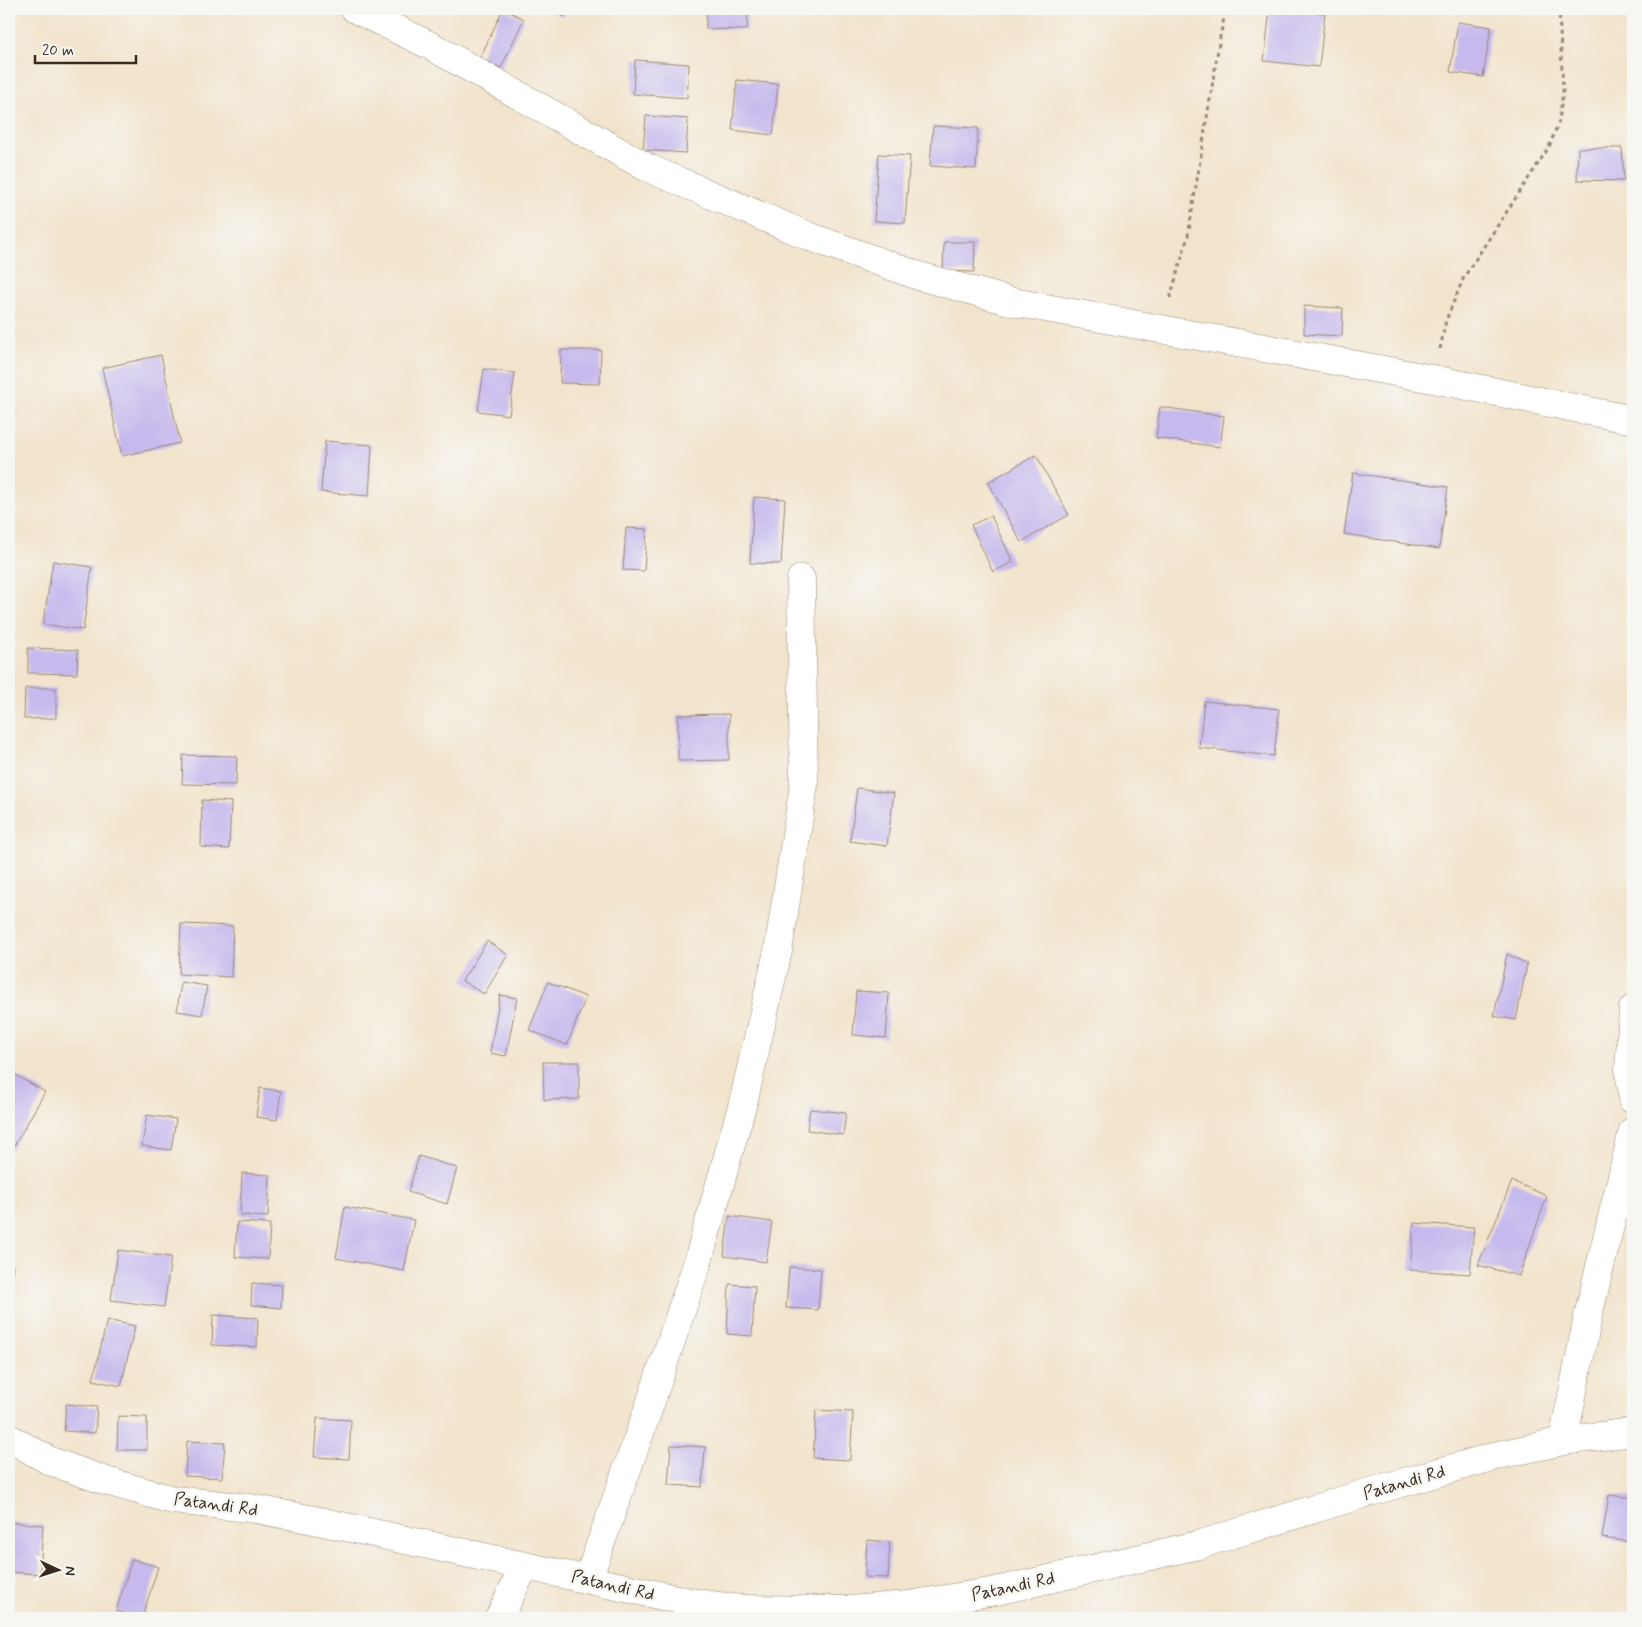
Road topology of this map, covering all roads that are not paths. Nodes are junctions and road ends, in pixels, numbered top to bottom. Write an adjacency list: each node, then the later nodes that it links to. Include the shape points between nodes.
1 (355, 9): 2 (street, via 431,46 648,168 808,236 919,276 1004,299)
2 (1633, 420)
3 (801, 579): 11 (street, via 804,785 778,951 744,1099 698,1261)
4 (1633, 1009): 5 (street, via 1629,1069)
5 (1633, 1100)
6 (1633, 1131): 9 (street, via 1588,1316)
7 (1633, 1432): 9 (street, Patandi Rd)
8 (9, 1438): 10 (street, Patandi Rd, via 50,1461 173,1500 250,1508 314,1520)
9 (1563, 1441): 11 (street, Patandi Rd, via 1440,1471 1198,1545 996,1591 918,1604 850,1610 742,1609 653,1595)
10 (524, 1567): 11 (street, Patandi Rd); 12 (street)
11 (588, 1579)
12 (499, 1618)

